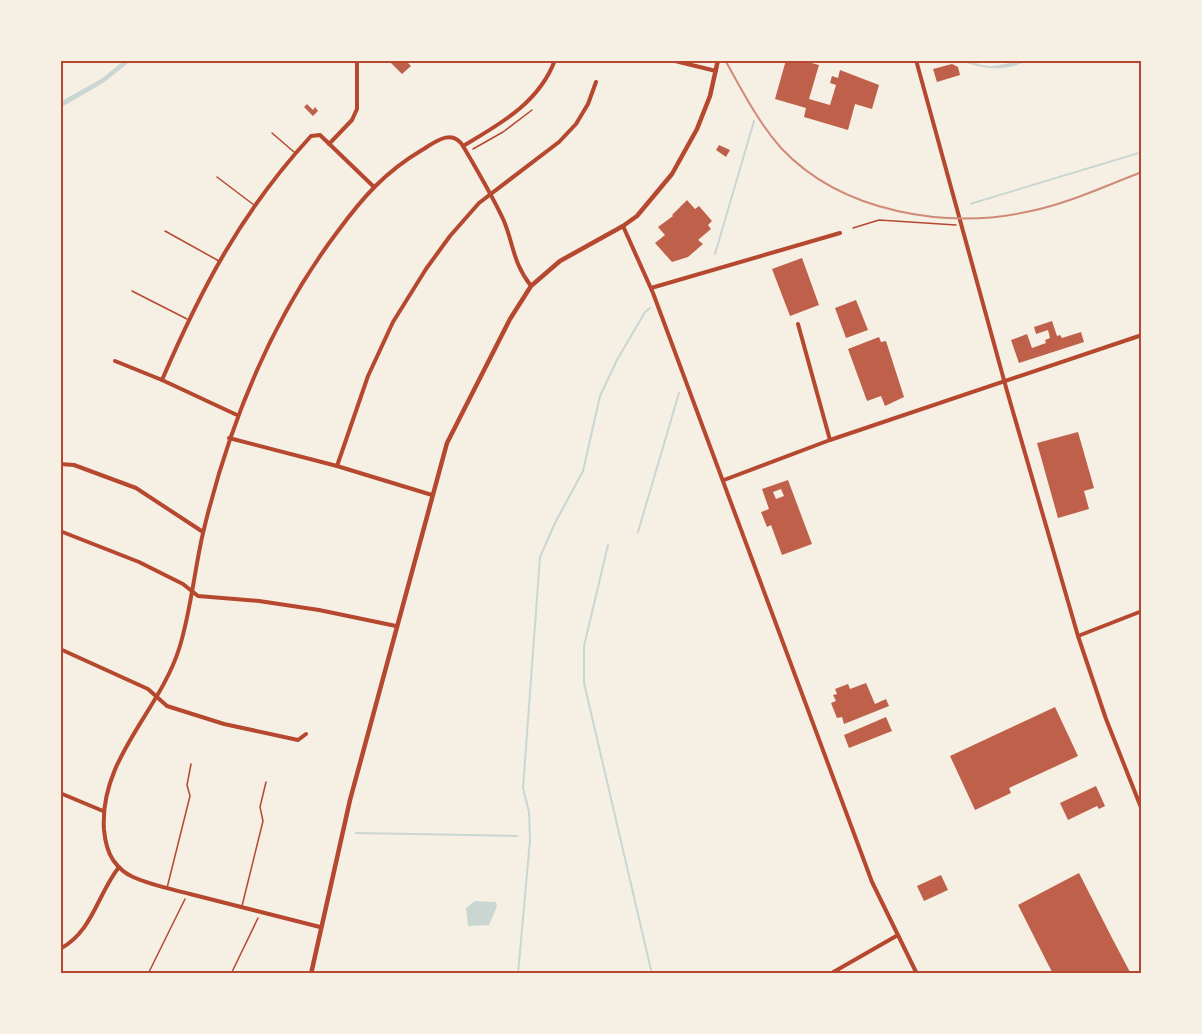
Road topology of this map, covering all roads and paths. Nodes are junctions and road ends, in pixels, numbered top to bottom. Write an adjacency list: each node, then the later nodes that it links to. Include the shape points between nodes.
1 (357, 60): 10 (street, via 357,109)
2 (555, 60): 11 (street, via 521,108)
3 (670, 60): 6 (street)
4 (718, 60): 6 (street)
5 (917, 60): 18 (street)
6 (716, 72): 19 (street, via 697,129 672,174 652,200)
7 (596, 82): 16 (street, via 572,129)
8 (532, 110): 12 (path)
9 (272, 132): 13 (lane)
10 (329, 144): 13 (street, via 320,135 312,136); 15 (street)
11 (463, 146): 12 (street); 15 (street, via 452,136 443,138 399,164)
12 (467, 152): 16 (street)
13 (295, 154): 17 (street)
14 (217, 177): 17 (lane)
15 (373, 186): 33 (street, via 295,293 274,330)
16 (489, 196): 24 (street, via 508,232 519,270); 37 (street, via 450,236 406,297 368,376)
17 (254, 205): 23 (street)
18 (962, 225): 20 (path, via 879,220); 32 (street)
19 (623, 226): 24 (street, via 560,261); 25 (street)
20 (853, 228)
21 (165, 231): 23 (lane)
22 (840, 233): 25 (street)
23 (219, 261): 27 (street)
24 (531, 286): 39 (street, via 456,425)
25 (651, 288): 38 (street)
26 (132, 291): 27 (lane)
27 (188, 320): 31 (street)
28 (798, 324): 35 (street)
29 (1142, 335): 32 (street)
30 (115, 361): 31 (street)
31 (162, 380): 33 (street)
32 (1006, 380): 35 (street); 45 (street)
33 (237, 415): 34 (street)
34 (230, 438): 37 (street); 41 (street)
35 (830, 440): 38 (street)
36 (60, 464): 41 (street, via 74,465 136,488)
37 (337, 466): 39 (street)
38 (724, 480): 60 (street, via 872,882)
39 (432, 495): 44 (street)
40 (60, 531): 42 (street, via 139,562)
41 (203, 532): 42 (street)
42 (192, 591): 44 (street, via 198,596 319,610); 47 (street, via 178,652)
43 (1142, 611): 45 (street)
44 (396, 626): 59 (street)
45 (1078, 636): 52 (street)
46 (60, 649): 47 (street, via 148,689)
47 (157, 697): 48 (street, via 166,706 224,724 298,740); 53 (street, via 119,757)
48 (306, 734)
49 (191, 764): 55 (lane, via 187,785 190,796)
50 (266, 782): 57 (lane, via 260,807 263,821)
51 (60, 793): 53 (street)
52 (1142, 810)
53 (103, 811): 54 (street, via 107,849)
54 (119, 867): 55 (street, via 136,879); 61 (street, via 88,925)
55 (167, 888): 56 (street)
56 (188, 893): 57 (street); 62 (path)
57 (242, 907): 58 (street)
58 (261, 912): 59 (street); 63 (path)
59 (320, 927): 64 (street)
60 (898, 935): 65 (street); 66 (street)
61 (60, 949)
62 (148, 974)
63 (231, 974)
64 (311, 974)
65 (830, 974)
66 (917, 974)

